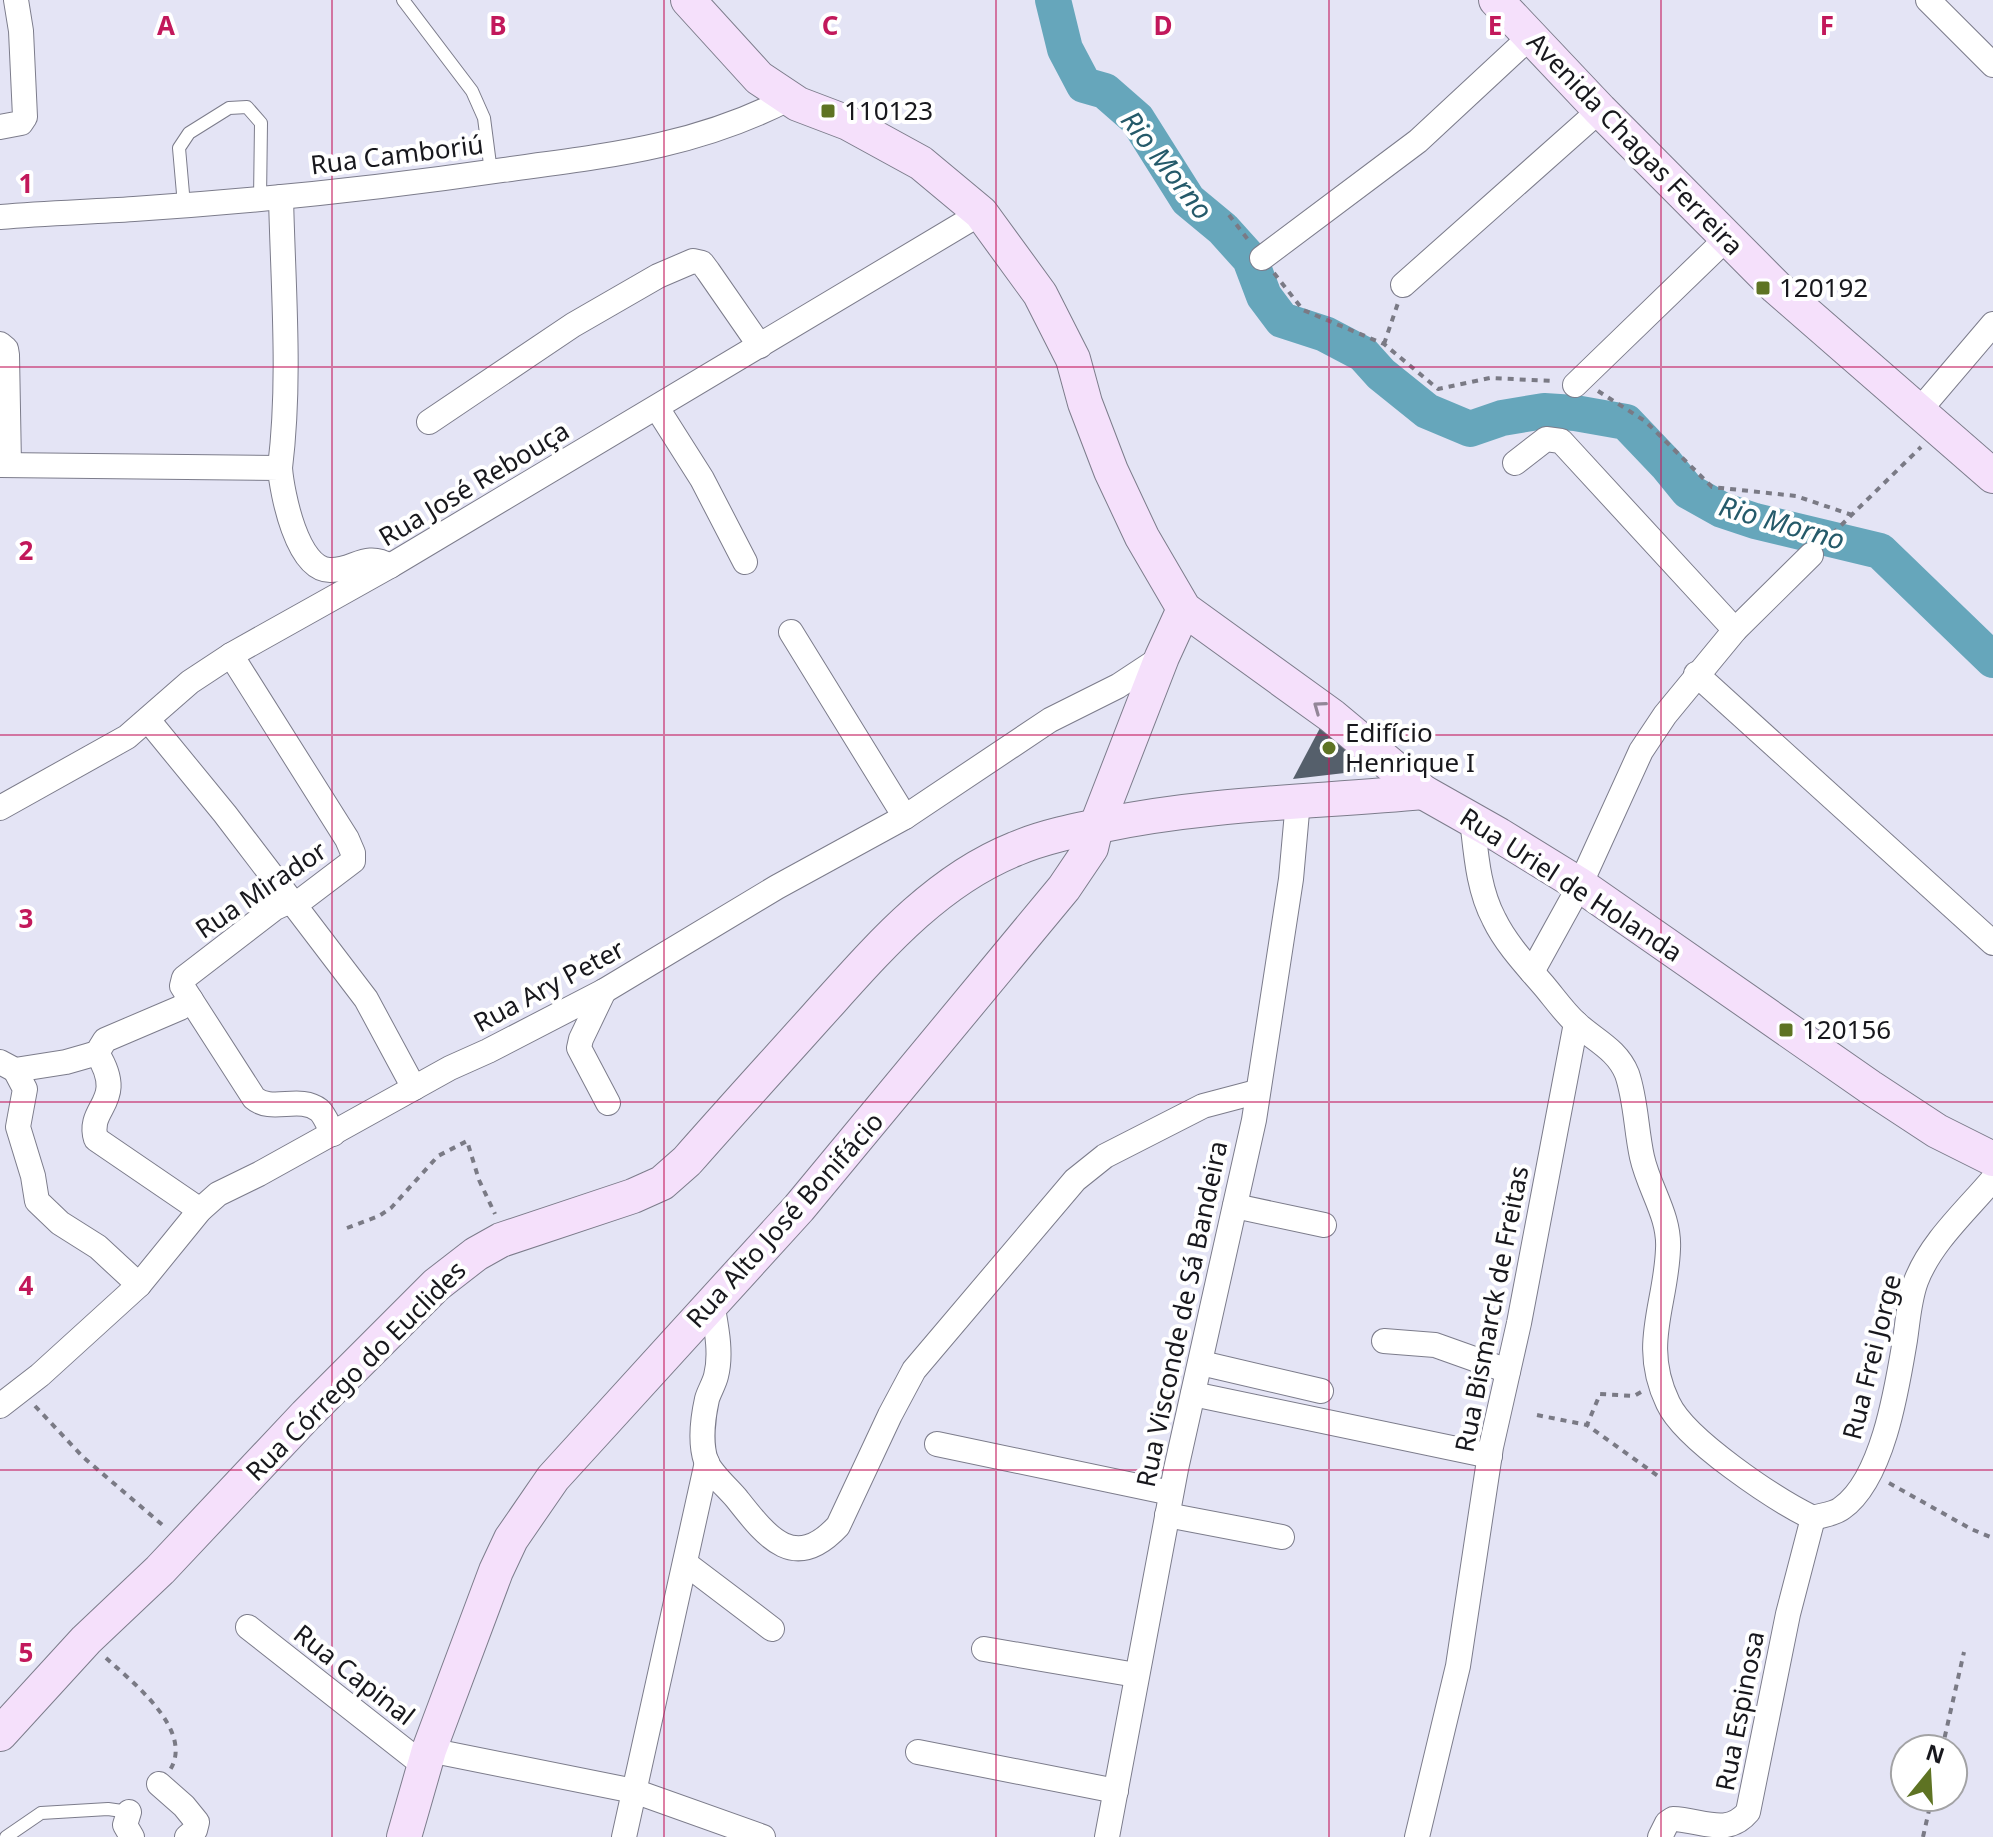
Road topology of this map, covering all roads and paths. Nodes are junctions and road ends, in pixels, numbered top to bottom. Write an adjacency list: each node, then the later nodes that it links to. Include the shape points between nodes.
1 (16, 0): 10 (street, via 25,117)
2 (403, 0): 11 (lane, via 472,91 484,118)
3 (688, 0): 8 (main road, via 759,78)
4 (1496, 0): 6 (main road, Avenida Chagas Ferreira)
5 (1928, 0): 7 (street)
6 (1526, 40): 9 (main road, Avenida Chagas Ferreira); 18 (street, via 1418,141)
7 (1993, 65)
8 (790, 98): 11 (street, Rua Camboriú, via 700,137); 14 (main road, via 921,163)
9 (1600, 110): 17 (main road, Avenida Chagas Ferreira); 19 (street)
10 (11, 124)
11 (491, 172): 12 (street, Rua Camboriú)
12 (271, 198): 13 (street, Rua Camboriú); 13 (lane, via 261,123 247,107 229,108 189,133 179,148); 30 (street, via 286,392)
13 (184, 205): 16 (street, Rua Camboriú)
14 (981, 213): 23 (street, Rua José Rebouça); 36 (main road, via 1040,294 1073,359 1111,471)
15 (1229, 215): 18 (path)
16 (0, 217)
17 (1727, 238): 24 (street); 26 (main road, Avenida Chagas Ferreira)
18 (1262, 258): 22 (path, via 1303,310)
19 (1403, 285): 22 (path)
20 (1993, 324): 26 (street)
21 (0, 344): 29 (street, via 7,355)
22 (1384, 344): 24 (path, via 1438,389 1490,378)
23 (760, 346): 25 (street, Rua José Rebouça); 27 (street, via 702,263 693,261 573,325)
24 (1575, 385): 32 (path, via 1600,391 1645,421 1712,487 1796,496)
25 (657, 408): 34 (street); 35 (street, Rua José Rebouça)
26 (1928, 421): 31 (main road, Avenida Chagas Ferreira); 32 (path)
27 (429, 422)
28 (1515, 463): 37 (street, via 1546,439 1561,441)
29 (4, 465): 30 (street)
30 (280, 468): 35 (street, via 294,531 311,561 329,570 369,559)
31 (1993, 476)
32 (1852, 515): 33 (path)
33 (1811, 555): 37 (street)
34 (745, 562)
35 (390, 566): 39 (street, Rua José Rebouça)
36 (1184, 609): 40 (main road, Rua Alto José Bonifácio); 43 (main road, Rua Uriel de Holanda, one-way to 36, via 1332,716)
37 (1735, 630): 41 (street)
38 (791, 632): 46 (street)
39 (231, 655): 42 (street, Rua José Rebouça, via 190,682); 50 (street, Rua Mirador, via 353,853 351,863)
40 (1162, 657): 46 (street, Rua Ary Peter, via 1050,720); 48 (main road, Rua Alto José Bonifácio)
41 (1696, 674): 49 (street, via 1641,751); 51 (street)
42 (148, 720): 45 (street, Rua José Rebouça); 50 (street)
43 (1423, 792): 44 (main road); 47 (main road, Rua Uriel de Holanda)
44 (1298, 801): 48 (main road, via 1155,815); 59 (street, Rua Visconde de Sá Bandeira, via 1291,879)
45 (0, 808)
46 (905, 817): 53 (street, Rua Ary Peter)
47 (1472, 819): 49 (main road, Rua Uriel de Holanda); 52 (street, via 1476,863 1493,919)
48 (1096, 827): 68 (main road, Rua Córrego do Euclides, via 1014,849 926,902 662,1183); 70 (main road, Rua Alto José Bonifácio, via 1091,848 1044,914 810,1196)
49 (1580, 885): 52 (street); 62 (main road, Rua Uriel de Holanda, via 1870,1087 1937,1131)
50 (295, 905): 54 (street, Rua Mirador, via 275,908 184,978 182,986); 58 (street, via 366,999)
51 (1993, 943)
52 (1532, 972): 55 (street)
53 (604, 991): 58 (street, Rua Ary Peter); 60 (street, via 579,1048)
54 (191, 1000): 56 (street, via 105,1040); 61 (street, via 254,1098 264,1104 317,1109)
55 (1576, 1023): 73 (street, Rua Bismarck de Freitas); 74 (street, via 1604,1043 1628,1076 1642,1160 1667,1225 1655,1328)
56 (97, 1053): 57 (street, via 66,1062); 65 (street, via 110,1084 96,1119 96,1139)
57 (8, 1066): 69 (street, via 25,1089 18,1127 37,1201)
58 (414, 1088): 61 (street, Rua Ary Peter)
59 (1256, 1092): 64 (street, Rua Visconde de Sá Bandeira); 82 (street, via 1203,1106 1105,1156 1075,1180 914,1370 838,1526 826,1539 796,1549 780,1546)
60 (608, 1103)
61 (333, 1134): 65 (street, Rua Ary Peter, via 218,1194)
62 (1993, 1159)
63 (1993, 1179): 83 (street, Rua Frei Jorge, via 1934,1249 1917,1279 1890,1411)
64 (1235, 1206): 66 (street); 72 (street, Rua Visconde de Sá Bandeira)
65 (200, 1210): 69 (street, Rua Ary Peter)
66 (1324, 1225)
67 (347, 1228): 68 (path, via 391,1208 438,1156 467,1141)
68 (506, 1238): 89 (main road, Rua Córrego do Euclides, via 436,1285)
69 (139, 1285): 77 (street, Rua Ary Peter)
70 (712, 1303): 82 (street, via 718,1359 703,1426); 100 (main road, Rua Alto José Bonifácio, via 553,1478 511,1539)
71 (1384, 1341): 73 (street, via 1435,1345)
72 (1201, 1363): 75 (street); 76 (street, Rua Visconde de Sá Bandeira)
73 (1508, 1371): 81 (street, Rua Bismarck de Freitas)
74 (1659, 1380): 79 (path, via 1634,1396 1600,1394); 86 (street, via 1675,1416 1697,1437 1731,1466)
75 (1321, 1391)
76 (1193, 1394): 81 (street); 85 (street, Rua Visconde de Sá Bandeira)
77 (8, 1400): 89 (path, via 40,1410 83,1457)
78 (1537, 1415): 79 (path)
79 (1587, 1425): 84 (path)
80 (937, 1444): 85 (street)
81 (1490, 1456): 113 (street, Rua Bismarck de Freitas, via 1458,1666)
82 (707, 1462): 90 (street)
83 (1869, 1472): 86 (street, Rua Frei Jorge, via 1841,1509); 88 (path)
84 (1658, 1476)
85 (1169, 1504): 87 (street); 96 (street, Rua Visconde de Sá Bandeira)
86 (1813, 1518): 114 (street, Rua Espinosa, via 1748,1812 1733,1828 1673,1819)
87 (1282, 1537)
88 (1993, 1538)
89 (185, 1544): 93 (main road, Rua Córrego do Euclides)
90 (685, 1563): 92 (street); 102 (street)
91 (248, 1627): 100 (street, Rua Capinal)
92 (772, 1629)
93 (86, 1640): 98 (main road, Rua Córrego do Euclides); 101 (path, via 163,1716 176,1758)
94 (984, 1649): 96 (street)
95 (1964, 1652): 97 (path)
96 (1136, 1675): 103 (street, Rua Visconde de Sá Bandeira)
97 (1946, 1733)
98 (0, 1734)
99 (918, 1752): 103 (street)
100 (427, 1759): 102 (street); 109 (main road, Rua Alto José Bonifácio)
101 (159, 1784): 106 (street, via 194,1816)
102 (634, 1791): 110 (street); 111 (street)
103 (1116, 1791): 112 (street, Rua Visconde de Sá Bandeira)
104 (129, 1812): 107 (lane, via 41,1813); 108 (street, via 125,1825)
105 (1928, 1813): 115 (path)
106 (192, 1832)
107 (6, 1837)
108 (132, 1837)
109 (404, 1837)
110 (624, 1837)
111 (763, 1837)
112 (1107, 1837)
113 (1417, 1837)
114 (1660, 1837)
115 (1923, 1837)

